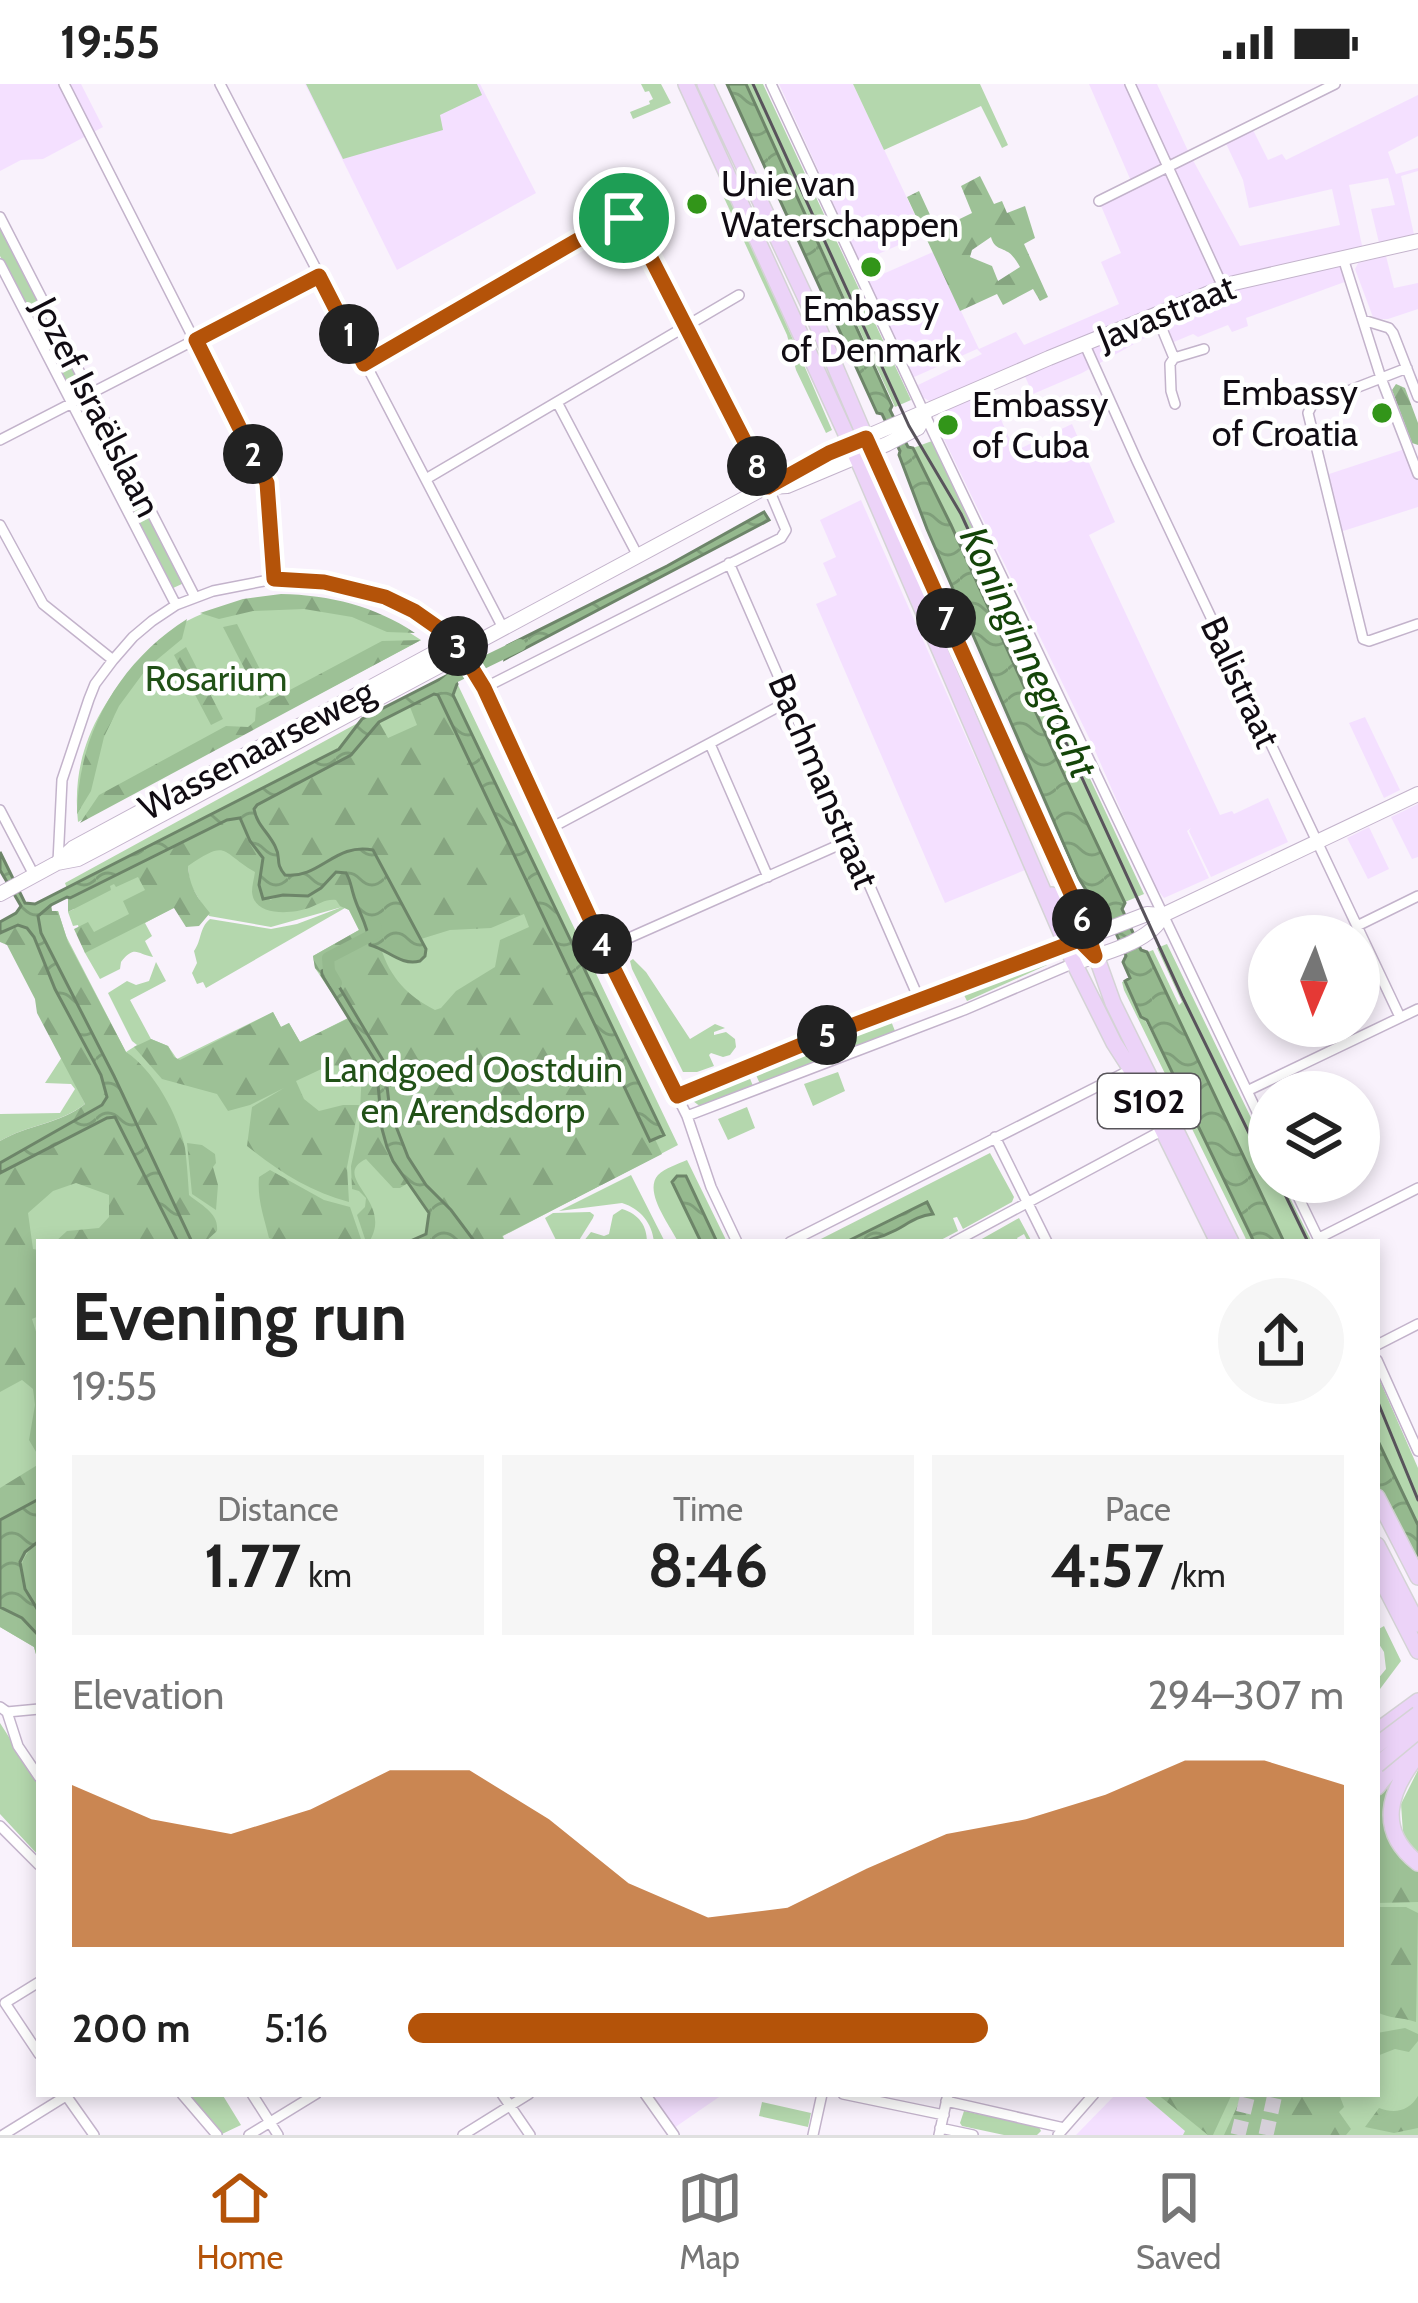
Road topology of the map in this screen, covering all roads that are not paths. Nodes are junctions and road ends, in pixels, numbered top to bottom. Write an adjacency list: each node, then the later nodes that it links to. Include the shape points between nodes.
1 (64, 84): 20 (street)
2 (220, 84): 14 (street)
3 (686, 84): 34 (main road)
4 (705, 84): 34 (main road, via 808,303)
5 (771, 84): 32 (street)
6 (1130, 84): 8 (street)
7 (1332, 84): 8 (street)
8 (1168, 165): 9 (street); 15 (street)
9 (1099, 201)
10 (0, 217): 27 (street, Jozef Israëlslaan)
11 (1418, 241): 12 (street, Javastraat)
12 (1343, 258): 15 (street, Javastraat); 18 (street)
13 (0, 264): 30 (street, Jozef Israëlslaan)
14 (319, 276): 20 (street); 24 (street)
15 (1222, 287): 17 (street, Javastraat)
16 (739, 295): 19 (street)
17 (1149, 317): 21 (street, Javastraat); 23 (street)
18 (1363, 320): 25 (street, via 1389,328); 26 (street)
19 (685, 327): 24 (street, via 635,227 614,219); 29 (street); 37 (street)
20 (196, 340): 27 (street); 41 (street, via 267,483)
21 (1085, 345): 32 (street, Javastraat); 55 (street, Balistraat)
22 (1204, 349): 23 (street)
23 (1174, 358): 31 (street)
24 (364, 364): 36 (street)
25 (1407, 368): 26 (street); 28 (street)
26 (1381, 378): 35 (street); 44 (street, via 1308,413 1363,639)
27 (91, 394): 30 (street); 42 (street, Jozef Israëlslaan)
28 (1418, 397)
29 (557, 402): 36 (street); 39 (street)
30 (72, 404): 33 (street); 43 (street, Jozef Israëlslaan)
31 (1175, 404)
32 (925, 414): 34 (street, Javastraat); 61 (street)
33 (0, 440)
34 (861, 448): 37 (street, Wassenaarseweg); 64 (main road); 64 (main road, via 1034,868)
35 (1418, 474)
36 (426, 479): 45 (street)
37 (768, 487): 39 (street, Wassenaarseweg); 40 (street, via 785,534)
38 (0, 525): 46 (street, via 43,604)
39 (638, 556): 45 (street, Wassenaarseweg)
40 (729, 563): 48 (street); 49 (street, Bachmanstraat)
41 (274, 579): 42 (street); 47 (street, via 385,597 452,636)
42 (195, 597): 43 (street)
43 (176, 605): 46 (street)
44 (1418, 624)
45 (503, 628): 47 (street, Wassenaarseweg)
46 (113, 660): 56 (street, via 95,684 65,766)
47 (468, 662): 48 (street); 56 (street, Wassenaarseweg, via 443,664 78,859)
48 (484, 688): 53 (street)
49 (789, 701): 50 (street); 54 (street, Bachmanstraat)
50 (710, 744): 53 (street); 57 (street)
51 (1418, 794): 55 (street)
52 (0, 810): 58 (street)
53 (549, 829): 65 (street)
54 (850, 840): 57 (street); 69 (street, Bachmanstraat)
55 (1317, 842): 61 (street); 62 (street, Balistraat)
56 (57, 863): 58 (street, Wassenaarseweg)
57 (768, 878): 65 (street)
58 (27, 879): 59 (street, Wassenaarseweg)
59 (2, 893)
60 (1418, 896): 63 (street)
61 (1163, 915): 64 (street); 66 (street, via 1158,926); 73 (street)
62 (1352, 915)
63 (1379, 915)
64 (1078, 941): 66 (main road); 67 (main road); 69 (street)
65 (604, 949): 74 (street)
66 (1095, 956): 67 (street); 86 (main road, S102)
67 (1074, 963): 72 (main road, S102); 75 (street)
68 (1380, 975): 71 (street, Balistraat)
69 (919, 999): 74 (street)
70 (1418, 1009): 71 (street)
71 (1400, 1017): 73 (street)
72 (1132, 1070): 76 (main road, S102); 77 (street)
73 (1247, 1091)
74 (677, 1096): 75 (street)
75 (687, 1116): 82 (street)
76 (1163, 1130): 79 (street); 85 (main road, S102)
77 (995, 1137): 79 (street); 83 (street)
78 (1418, 1188): 88 (street)
79 (1027, 1203): 81 (street); 84 (street)
80 (1301, 1203): 87 (street)
81 (970, 1238)
82 (735, 1239)
83 (796, 1239)
84 (1045, 1239)
85 (1217, 1239)
86 (1230, 1239)
87 (1319, 1239)
88 (1321, 1239)
89 (1418, 1324): 90 (street)
90 (1380, 1343)
91 (1380, 1367): 92 (street)
92 (1418, 1449)
93 (1380, 1503): 96 (main road)
94 (1380, 1551): 97 (main road)
95 (1380, 1577): 98 (main road)
96 (1418, 1577)
97 (1418, 1624)
98 (1418, 1652)
99 (1418, 1701): 103 (main road)
100 (4, 1709): 101 (street); 108 (street)
101 (36, 1709)
102 (1418, 1714): 106 (main road, bridge)
103 (1394, 1718): 104 (main road); 105 (main road)
104 (1380, 1729)
105 (1418, 1741): 107 (main road, bridge); 109 (main road); 112 (main road, via 1391,1818)
106 (1380, 1743)
107 (1380, 1763)
108 (36, 1773)
109 (1380, 1784)
110 (0, 1826): 111 (street)
111 (36, 1862)
112 (1418, 1863)
113 (36, 1984): 114 (street)
114 (3, 2004): 115 (street)
115 (36, 2050)
116 (63, 2097): 133 (street)
117 (67, 2097): 134 (street)
118 (185, 2097): 135 (street)
119 (254, 2097): 130 (street)
120 (311, 2097): 130 (street)
121 (504, 2097): 128 (street)
122 (524, 2097): 128 (street)
123 (647, 2097): 140 (street)
124 (821, 2097): 141 (street)
125 (857, 2097): 129 (street)
126 (1091, 2097): 132 (street)
127 (947, 2098): 129 (street); 132 (street)
128 (510, 2106): 138 (street); 139 (street)
129 (944, 2115): 131 (street)
130 (270, 2122): 136 (street); 137 (street)
131 (940, 2132): 142 (street)
132 (1061, 2132)
133 (3, 2135)
134 (94, 2135)
135 (217, 2135)
136 (249, 2135)
137 (278, 2135)
138 (464, 2135)
139 (530, 2135)
140 (674, 2135)
141 (813, 2135)
142 (973, 2135)

